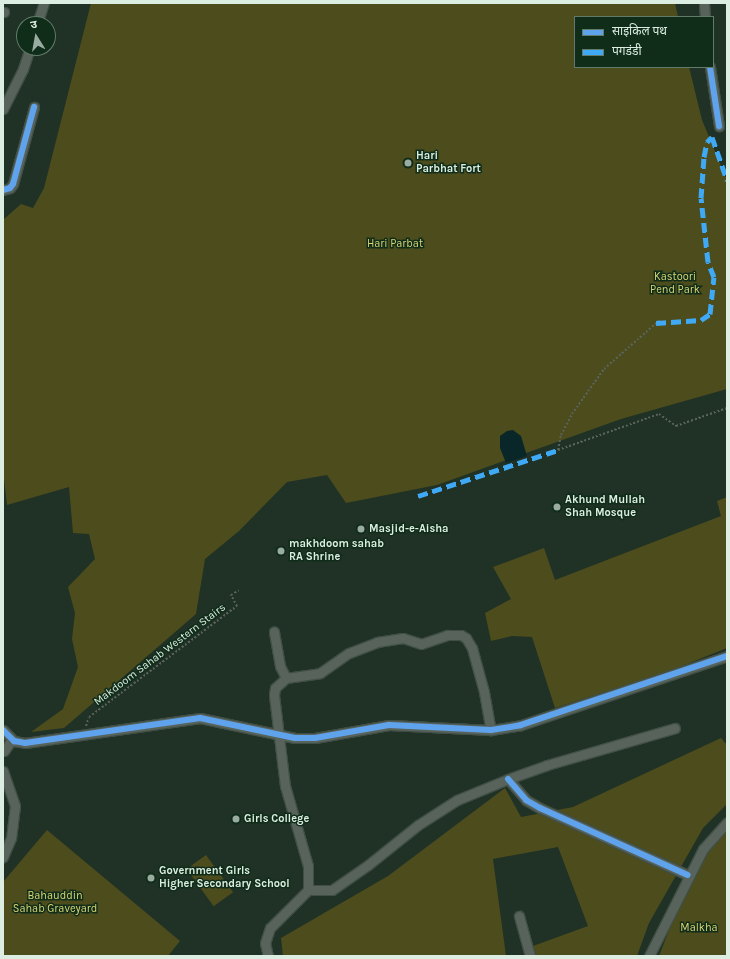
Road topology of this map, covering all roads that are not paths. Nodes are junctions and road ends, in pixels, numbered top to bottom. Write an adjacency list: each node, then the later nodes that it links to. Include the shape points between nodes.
1 (44, 3): 3 (street)
2 (704, 3): 4 (street)
3 (40, 16)
4 (705, 16)
5 (27, 56): 8 (street)
6 (710, 68): 9 (street)
7 (34, 106): 10 (street, via 13,184)
8 (3, 109)
9 (719, 126)
10 (3, 190)
11 (274, 632): 13 (street, via 280,666)
12 (727, 656): 16 (street, via 521,724)
13 (286, 678): 16 (street, via 320,673 349,653 377,642 403,638 421,644 447,636 461,635 472,648); 17 (street, via 274,691)
14 (675, 728): 21 (street)
15 (3, 730): 18 (street)
16 (491, 730): 17 (street, via 389,725 315,738)
17 (278, 736): 18 (street, via 200,718 25,743); 26 (street, via 285,786 308,866)
18 (12, 739): 19 (street)
19 (4, 751)
20 (3, 771): 22 (street)
21 (508, 779): 25 (street, via 526,800 540,808); 26 (street, via 435,813 332,890)
22 (6, 786): 24 (street, via 15,806 11,838)
23 (727, 822): 25 (street, via 703,849)
24 (3, 857)
25 (688, 875): 30 (street)
26 (308, 890): 28 (street, via 270,928 265,943)
27 (519, 916): 29 (street)
28 (266, 955)
29 (530, 956)
30 (649, 956)

